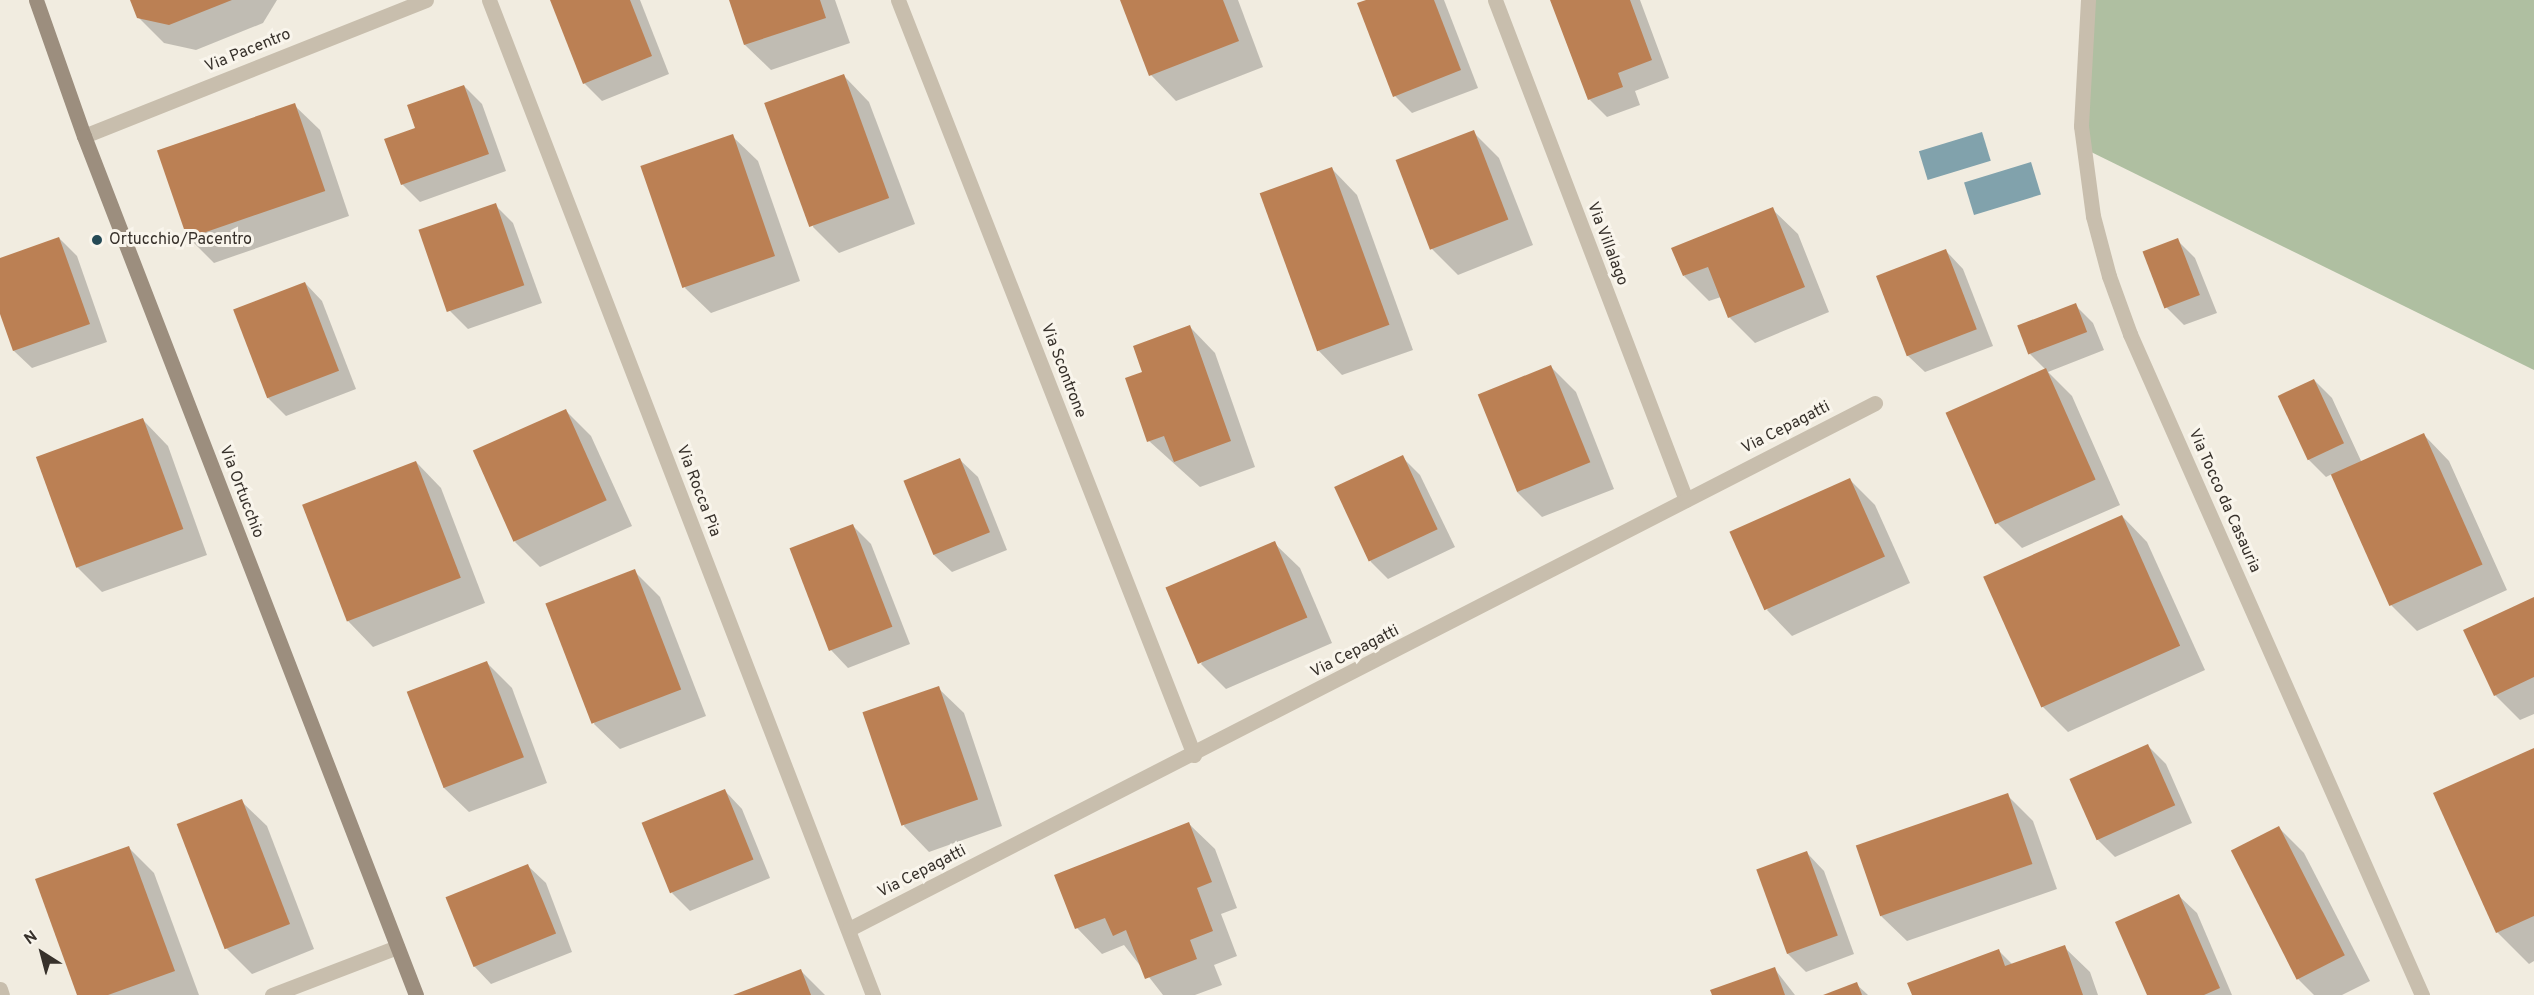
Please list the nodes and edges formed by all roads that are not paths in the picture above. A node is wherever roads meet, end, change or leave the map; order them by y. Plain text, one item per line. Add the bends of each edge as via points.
1 (36, 0) edge
2 (426, 0) edge
3 (489, 0) edge
4 (898, 0) edge
5 (1495, 0) edge
6 (2088, 0) edge
7 (84, 136) junction
8 (1875, 403) dead end
9 (1686, 500) junction
10 (1194, 755) junction
11 (849, 929) junction
12 (397, 947) junction
13 (0, 989) edge
14 (3, 995) edge
15 (272, 995) edge
16 (416, 995) edge
17 (873, 995) edge
18 (2422, 995) edge

1 - 7 street, Via Ortucchio
2 - 7 street, Via Pacentro
3 - 11 street, Via Rocca Pia
4 - 10 street, Via Scontrone
5 - 9 street, Via Villalago
6 - 18 street, Via Tocco da Casauria via 2081,126 2093,216 2109,276 2130,334
7 - 12 street, Via Ortucchio
8 - 9 street, Via Cepagatti
9 - 10 street, Via Cepagatti
10 - 11 street, Via Cepagatti
11 - 17 street, Via Rocca Pia
12 - 15 street
12 - 16 street, Via Ortucchio
13 - 14 street

